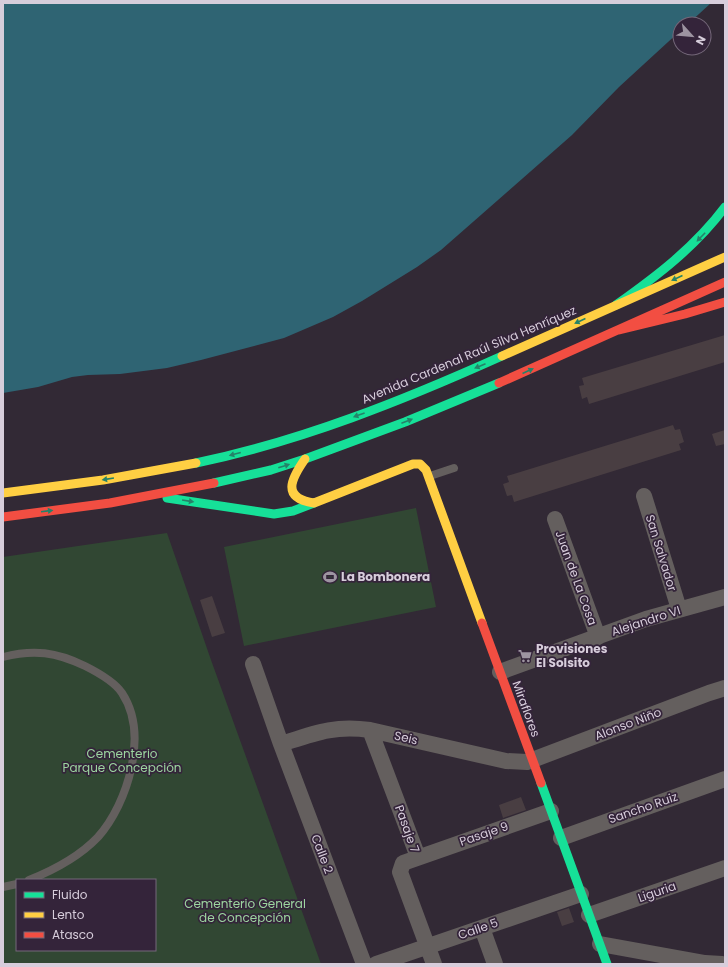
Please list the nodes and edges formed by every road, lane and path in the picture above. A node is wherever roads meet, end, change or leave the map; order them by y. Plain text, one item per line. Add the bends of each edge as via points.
1 (725, 207) edge
2 (725, 257) edge
3 (725, 282) edge
4 (725, 302) edge
5 (616, 305) junction
6 (619, 330) junction
7 (305, 459) junction
8 (454, 468) dead end
9 (429, 476) junction
10 (3, 494) edge
11 (150, 495) junction
12 (644, 496) dead end
13 (314, 503) junction
14 (3, 517) edge
15 (555, 519) dead end
16 (725, 598) edge
17 (679, 609) junction
18 (598, 637) junction
19 (3, 657) edge
20 (253, 664) dead end
21 (500, 672) junction
22 (725, 688) edge
23 (370, 730) junction
24 (281, 744) junction
25 (532, 760) junction
26 (725, 779) edge
27 (551, 811) junction
28 (561, 838) junction
29 (418, 857) junction
30 (725, 868) edge
31 (31, 879) edge
32 (16, 884) edge
33 (3, 887) edge
34 (581, 894) junction
35 (589, 915) junction
36 (482, 928) junction
37 (600, 944) junction
38 (427, 946) junction
39 (364, 964) edge
40 (376, 964) edge
41 (434, 964) edge
42 (495, 964) edge
43 (607, 964) edge
44 (723, 964) edge

1 -> 5 main road via 688,250
2 -> 5 main road, Avenida Cardenal Raúl Silva Henríquez
3 - 6 main road
4 - 6 main road
5 -> 10 main road, Avenida Cardenal Raúl Silva Henríquez via 428,388 342,421 268,445 150,472
7 -> 6 main road via 456,401
11 -> 7 main road via 271,470
7 - 13 main road via 295,476 292,492 299,499
8 - 9 lane
9 - 13 main road, Miraflores via 424,466 413,464
9 - 21 main road, Miraflores
11 -> 13 main road via 274,514 293,511
14 -> 11 main road
12 - 17 street, San Salvador
15 - 18 street, Juan de La Cosa
16 - 17 street, Alejandro VI
17 - 18 street, Alejandro VI
18 - 21 street, Alejandro VI
19 - 31 lane via 31,652 49,653 84,666 104,677 121,692 130,708 134,728 132,766 110,821 97,838 76,855
20 - 24 street, Calle 2
21 - 25 main road, Miraflores
22 - 25 street, Alonso Niño
23 - 24 street, Seis via 333,729
23 - 25 street, Seis via 506,761
23 - 29 street, Pasaje 7
24 - 39 street, Calle 2
25 - 27 main road, Miraflores
26 - 28 street, Sancho Ruiz
27 - 28 main road, Miraflores
27 - 29 street, Pasaje 9
28 - 34 main road, Miraflores
29 - 38 street, Pasaje 7 via 403,863 400,872
30 - 35 street, Liguria
32 - 33 lane
34 - 35 main road, Miraflores
34 - 36 street, Calle 5
35 - 37 main road, Miraflores
36 - 38 street, Calle 5
36 - 42 street
37 - 43 main road, Miraflores
37 - 44 street via 704,963
38 - 40 street, Calle 5
38 - 41 street, Pasaje 7

